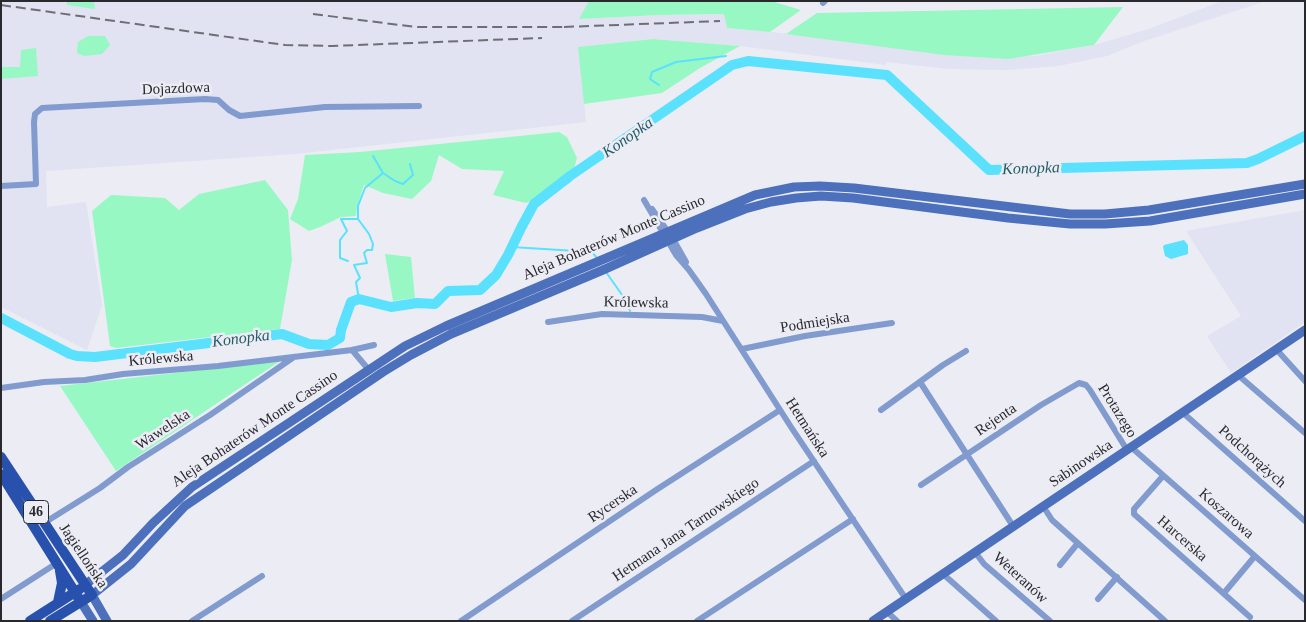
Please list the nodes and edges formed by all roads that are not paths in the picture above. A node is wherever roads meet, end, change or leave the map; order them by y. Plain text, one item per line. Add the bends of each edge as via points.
1 (419, 106) dead end
2 (1305, 184) edge
3 (1, 186) edge
4 (1305, 194) edge
5 (668, 236) junction
6 (723, 321) junction
7 (548, 322) dead end
8 (892, 323) dead end
9 (1305, 330) edge
10 (374, 345) dead end
11 (742, 348) junction
12 (1276, 349) junction
13 (352, 350) junction
14 (966, 351) dead end
15 (295, 356) junction
16 (369, 370) junction
17 (1238, 374) junction
18 (1305, 381) edge
19 (920, 382) junction
20 (1086, 385) joint
21 (1, 388) edge
22 (780, 410) junction
23 (881, 410) dead end
24 (1182, 412) junction
25 (1305, 433) edge
26 (1129, 448) junction
27 (966, 454) junction
28 (1, 457) edge
29 (814, 461) junction
30 (1, 474) edge
31 (1163, 476) junction
32 (921, 485) dead end
33 (1043, 506) junction
34 (853, 519) junction
35 (1305, 521) edge
36 (44, 523) junction
37 (1013, 526) junction
38 (1078, 543) junction
39 (975, 552) junction
40 (1255, 556) junction
41 (57, 563) junction
42 (1060, 565) dead end
43 (72, 566) junction
44 (98, 574) junction
45 (943, 574) junction
46 (262, 576) dead end
47 (1117, 577) junction
48 (106, 585) junction
49 (85, 586) junction
50 (75, 592) junction
51 (1224, 593) junction
52 (92, 595) junction
53 (1, 599) edge
54 (906, 599) junction
55 (1098, 599) dead end
56 (1305, 600) edge
57 (58, 602) junction
58 (81, 602) junction
59 (101, 610) junction
60 (886, 611) junction
61 (1250, 616) dead end
62 (30, 621) edge
63 (50, 621) edge
64 (93, 621) edge
65 (107, 621) edge
66 (192, 621) edge
67 (461, 621) edge
68 (572, 621) edge
69 (697, 621) edge
70 (873, 621) edge
71 (897, 621) edge
72 (996, 621) edge
73 (1050, 621) edge
74 (1165, 621) edge

1 - 3 street, Dojazdowa via 325,107 240,116 218,100 205,98 42,108 35,114 34,122 36,184
2 - 5 main road, Aleja Bohaterów Monte Cassino via 1149,210 1105,214 1070,214 854,188 794,188 755,195
4 - 5 main road, Aleja Bohaterów Monte Cassino via 1150,221 1105,224 1008,218 821,196 770,202
5 - 6 street, Hetmańska via 676,255
5 - 16 main road, Aleja Bohaterów Monte Cassino via 598,261 446,326
5 - 48 main road, Aleja Bohaterów Monte Cassino via 605,269 451,334 390,368 185,506 132,564
6 - 7 street, Królewska via 702,317 602,314
6 - 11 street, Hetmańska
8 - 11 street, Podmiejska
9 - 12 main road, Sabinowska
10 - 13 street, Królewska
11 - 22 street, Hetmańska
12 - 17 main road, Sabinowska
12 - 18 street
13 - 15 street, Królewska
13 - 16 street
14 - 19 street
15 - 21 street, Królewska
15 - 36 street, Wawelska
16 - 44 main road, Aleja Bohaterów Monte Cassino via 192,487
17 - 24 main road, Sabinowska
17 - 25 street
19 - 23 street
19 - 27 street
20 - 26 street, Protazego
20 - 27 street, Rejenta via 1074,384
22 - 29 street, Hetmańska
22 - 67 street, Rycerska
24 - 26 main road, Sabinowska
24 - 35 street, Podchorążych
26 - 31 street, Koszarowa
26 - 33 main road, Sabinowska
27 - 32 street, Rejenta
27 - 37 street
28 - 36 main road, Jagiellońska / 46
29 - 34 street, Hetmańska
29 - 68 street, Hetmana Jana Tarnowskiego
30 - 41 main road, Jagiellońska / 46
31 - 40 street, Koszarowa
31 - 51 street, Harcerska via 1134,509 1134,514
33 - 37 main road, Sabinowska
33 - 38 street via 1052,520
34 - 54 street, Hetmańska
34 - 69 street
36 - 43 main road, Jagiellońska / 46
37 - 39 main road, Sabinowska
38 - 42 street
38 - 47 street
39 - 45 main road, Sabinowska
39 - 73 street, Weteranów via 984,564
40 - 51 street
40 - 56 street, Koszarowa
41 - 50 main road, Jagiellońska / 46
41 - 53 street
41 - 57 main road via 62,583
43 - 44 main road via 86,575
43 - 49 main road, Jagiellońska / 46
44 - 49 main road, Aleja Bohaterów Monte Cassino
45 - 54 main road, Sabinowska
45 - 72 street
46 - 66 street
47 - 55 street
47 - 74 street
48 - 52 main road, Aleja Bohaterów Monte Cassino
48 - 59 main road via 100,597
49 - 50 main road, Aleja Bohaterów Monte Cassino
49 - 52 main road, Jagiellońska / 46
50 - 57 main road, Aleja Bohaterów Monte Cassino
50 - 58 main road, Jagiellońska
51 - 61 street, Harcerska
52 - 58 main road, Aleja Bohaterów Monte Cassino
52 - 59 main road, Jagiellońska
54 - 60 main road, Sabinowska
57 - 62 main road, Aleja Bohaterów Monte Cassino
58 - 63 main road, Aleja Bohaterów Monte Cassino
58 - 64 main road, Jagiellońska
59 - 65 main road, Jagiellońska
60 - 70 main road, Sabinowska
60 - 71 street

